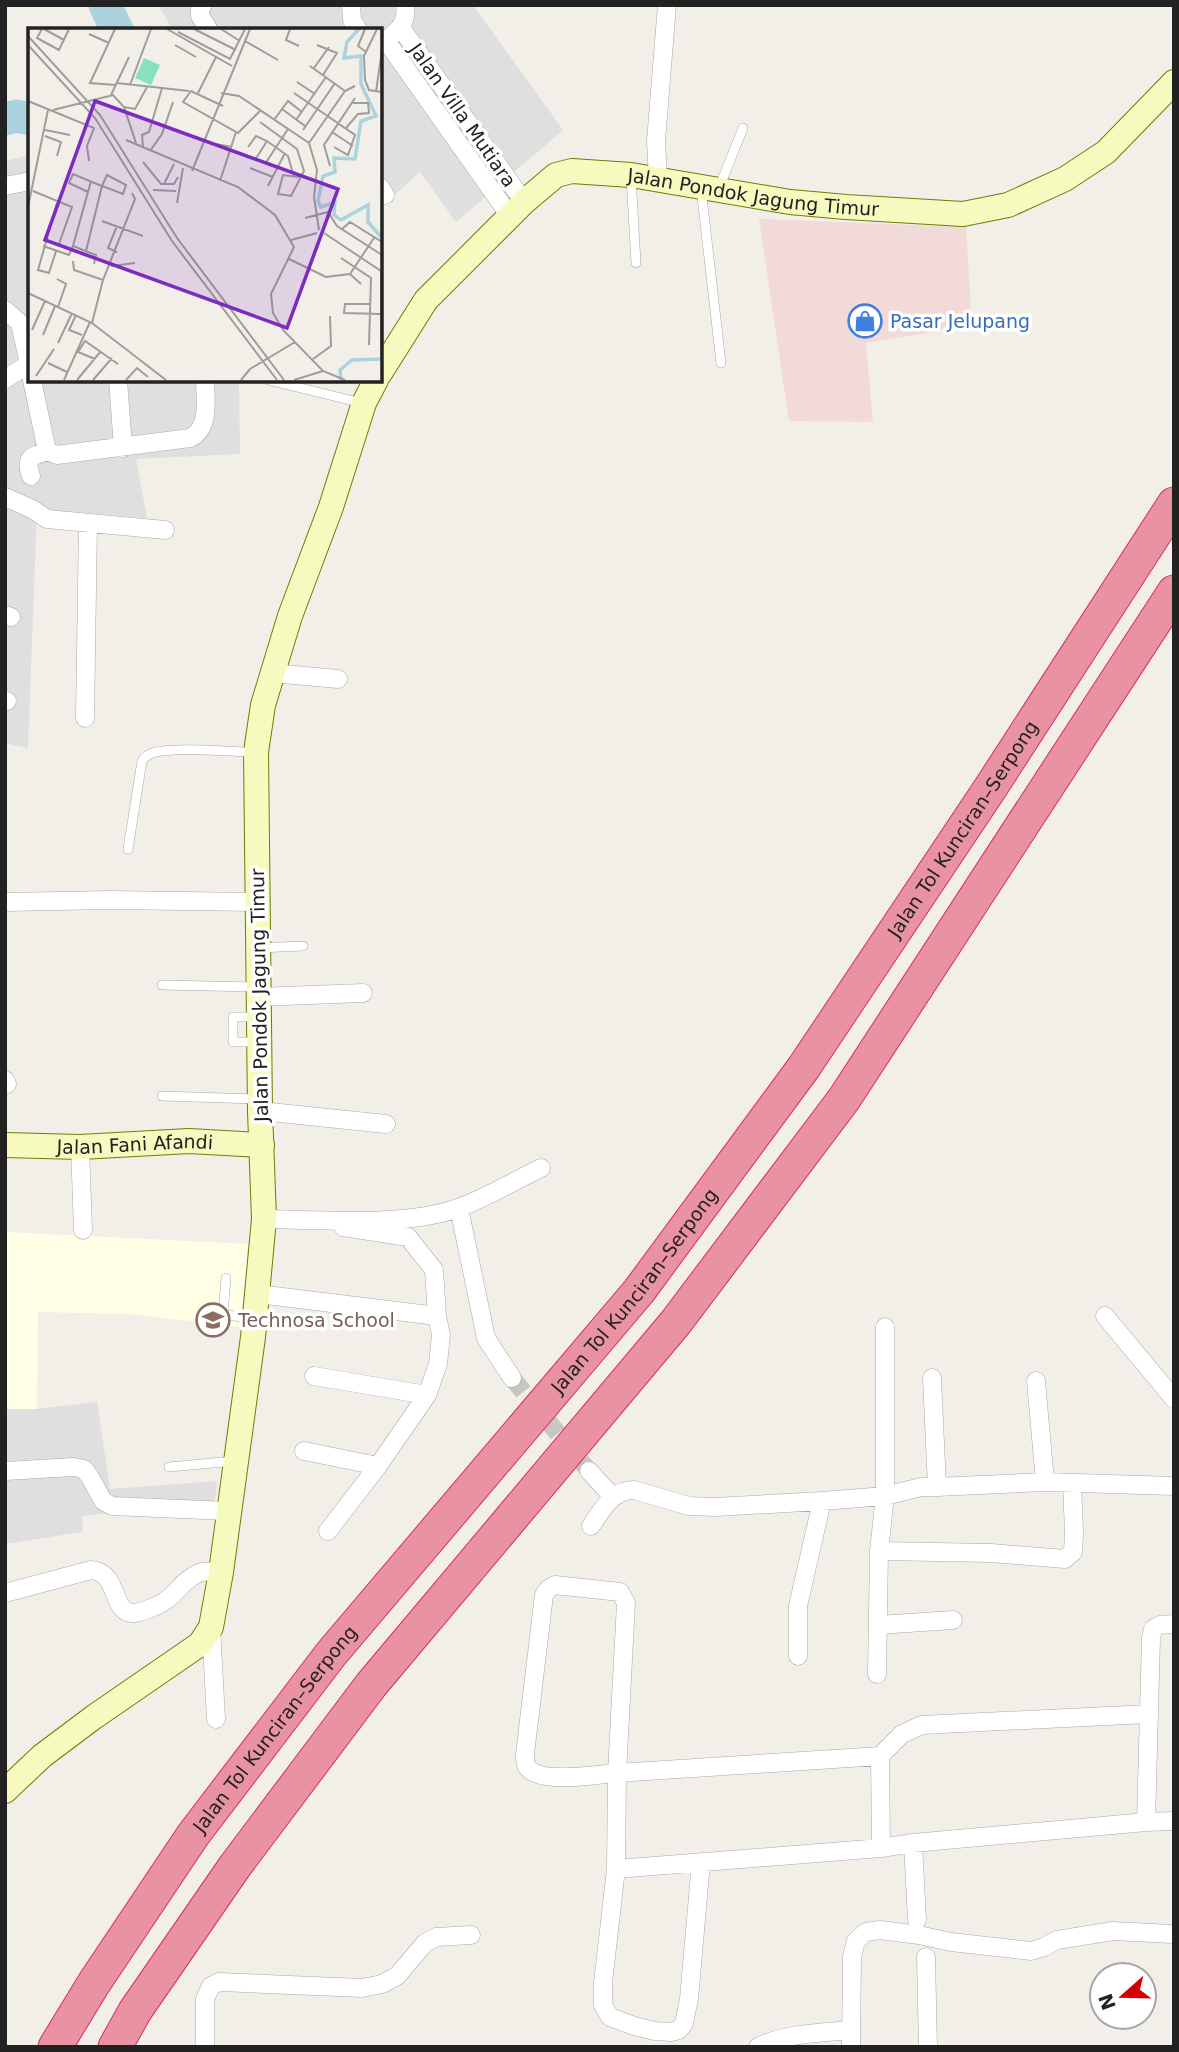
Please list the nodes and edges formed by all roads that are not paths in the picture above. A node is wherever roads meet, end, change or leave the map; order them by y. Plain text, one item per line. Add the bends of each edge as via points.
1 (203, 5) edge
2 (405, 5) edge
3 (667, 5) edge
4 (208, 28) edge
5 (401, 28) junction
6 (382, 39) edge
7 (1174, 82) edge
8 (743, 128) dead end
9 (631, 176) junction
10 (657, 179) junction
11 (28, 181) edge
12 (5, 187) edge
13 (710, 188) junction
14 (517, 209) junction
15 (636, 263) dead end
16 (5, 310) edge
17 (25, 323) edge
18 (28, 352) edge
19 (721, 363) dead end
20 (382, 368) edge
21 (28, 372) edge
22 (5, 379) edge
23 (32, 382) edge
24 (118, 382) edge
25 (205, 382) edge
26 (276, 382) edge
27 (375, 382) edge
28 (364, 403) junction
29 (123, 448) junction
30 (47, 450) junction
31 (31, 476) dead end
32 (5, 497) edge
33 (1174, 504) edge
34 (88, 523) junction
35 (165, 530) dead end
36 (1174, 592) edge
37 (272, 673) junction
38 (338, 679) dead end
39 (85, 718) dead end
40 (256, 752) junction
41 (128, 849) dead end
42 (5, 902) edge
43 (258, 902) junction
44 (303, 946) dead end
45 (258, 948) junction
46 (162, 985) dead end
47 (363, 993) dead end
48 (259, 1000) junction
49 (162, 1096) dead end
50 (260, 1105) junction
51 (386, 1124) dead end
52 (5, 1145) edge
53 (262, 1145) junction
54 (80, 1147) junction
55 (541, 1168) dead end
56 (458, 1208) junction
57 (264, 1219) junction
58 (343, 1227) dead end
59 (83, 1230) dead end
60 (226, 1278) dead end
61 (258, 1294) junction
62 (437, 1316) junction
63 (1105, 1317) dead end
64 (255, 1320) junction
65 (884, 1327) dead end
66 (314, 1376) dead end
67 (512, 1378) tunnel mouth
68 (932, 1378) dead end
69 (1036, 1381) dead end
70 (428, 1395) junction
71 (1174, 1399) edge
72 (304, 1451) dead end
73 (236, 1461) junction
74 (378, 1466) junction
75 (169, 1467) dead end
76 (5, 1471) edge
77 (589, 1471) tunnel mouth
78 (1045, 1482) junction
79 (1072, 1483) junction
80 (937, 1486) junction
81 (1174, 1486) edge
82 (885, 1496) junction
83 (613, 1497) junction
84 (822, 1502) junction
85 (228, 1511) junction
86 (591, 1526) dead end
87 (328, 1531) dead end
88 (879, 1552) junction
89 (221, 1572) junction
90 (5, 1593) edge
91 (953, 1620) dead end
92 (1174, 1624) edge
93 (878, 1625) junction
94 (211, 1627) junction
95 (798, 1656) dead end
96 (877, 1674) dead end
97 (1148, 1714) junction
98 (216, 1719) dead end
99 (880, 1756) junction
100 (617, 1773) junction
101 (5, 1791) edge
102 (1174, 1821) edge
103 (1146, 1822) junction
104 (914, 1843) junction
105 (881, 1848) junction
106 (701, 1862) junction
107 (616, 1869) junction
108 (917, 1920) dead end
109 (1172, 1934) dead end
110 (471, 1936) dead end
111 (926, 1957) dead end
112 (851, 2038) edge
113 (55, 2047) edge
114 (115, 2047) edge
115 (205, 2047) edge
116 (758, 2047) edge
117 (928, 2047) edge

1 - 4 street via 200,16
2 - 5 street
3 - 10 street
5 - 6 street
5 - 14 street, Jalan Villa Mutiara
6 - 14 street, Jalan Villa Mutiara
7 - 13 street, Jalan Pondok Jagung Timur via 1106,152 1065,179 1008,205 963,214 790,202
8 - 13 lane
9 - 10 street, Jalan Pondok Jagung Timur
9 - 14 street, Jalan Pondok Jagung Timur via 572,171 556,175
9 - 15 lane
10 - 13 street, Jalan Pondok Jagung Timur
11 - 12 street
13 - 19 lane
14 - 20 street, Jalan Pondok Jagung Timur via 426,300
16 - 17 street
17 - 18 street
21 - 22 street
23 - 30 street
24 - 29 street
25 - 29 street via 205,420 197,434
26 - 28 lane
27 - 28 street, Jalan Pondok Jagung Timur
28 - 37 street, Jalan Pondok Jagung Timur
29 - 30 street via 57,455
30 - 31 street via 28,462
32 - 34 street via 47,519
33 - 113 highway, Jalan Tol Kunciran–Serpong via 804,1067 639,1291 331,1654 193,1835
34 - 35 street
34 - 39 street
36 - 114 highway via 844,1099 676,1322 371,1685 235,1866
37 - 38 street
37 - 40 street, Jalan Pondok Jagung Timur
40 - 41 lane via 167,751 145,757
40 - 43 street, Jalan Pondok Jagung Timur
42 - 43 street
43 - 45 street, Jalan Pondok Jagung Timur
44 - 45 lane
45 - 48 street, Jalan Pondok Jagung Timur
46 - 48 lane
47 - 48 street
48 - 50 street, Jalan Pondok Jagung Timur
49 - 50 lane
50 - 51 street
50 - 53 street, Jalan Pondok Jagung Timur
52 - 54 street, Jalan Fani Afandi
53 - 54 street, Jalan Fani Afandi via 189,1141
53 - 57 street, Jalan Pondok Jagung Timur
54 - 59 street
55 - 56 street
56 - 57 street via 396,1219
56 - 67 street via 486,1338
57 - 61 street, Jalan Pondok Jagung Timur
58 - 62 street via 408,1237 434,1270
60 - 64 lane via 223,1314
61 - 62 street
61 - 64 street, Jalan Pondok Jagung Timur
62 - 70 street via 441,1335 438,1364
63 - 71 street
64 - 73 street, Jalan Pondok Jagung Timur
65 - 82 street
66 - 70 street
68 - 80 street
69 - 78 street
70 - 74 street
72 - 74 street
73 - 75 lane
73 - 85 street, Jalan Pondok Jagung Timur
74 - 87 street
76 - 85 street via 73,1467 84,1469 103,1501 112,1506
77 - 83 street
78 - 79 street
78 - 80 street
79 - 81 street
79 - 88 street via 1073,1552 1065,1559
80 - 82 street
82 - 84 street
82 - 88 street
83 - 84 street via 634,1490 698,1507
83 - 86 street
84 - 95 street via 798,1606
85 - 89 street, Jalan Pondok Jagung Timur
88 - 93 street
89 - 90 street via 198,1574 165,1601 134,1613 121,1607 106,1574 100,1571
89 - 94 street, Jalan Pondok Jagung Timur
91 - 93 street
92 - 97 street via 1153,1629 1150,1638
93 - 96 street
94 - 98 street, Jalan Pondok Jagung Timur
94 - 101 street via 200,1644 42,1756
97 - 99 street via 922,1726 902,1734
97 - 103 street
99 - 100 street
99 - 105 street
100 - 100 street via 542,1777 526,1765 544,1595 555,1586 620,1592 626,1603
100 - 107 street
102 - 103 street
103 - 104 street
104 - 105 street
104 - 108 street
105 - 106 street
106 - 107 street
106 - 107 street via 689,1998 684,2023 671,2032 610,2017 603,2005
109 - 112 street via 1113,1930 1057,1940 1031,1951 880,1930 866,1933 856,1941 852,1957
110 - 115 street via 436,1937 425,1943 397,1976 362,1988 219,1982 211,1986 205,1999
111 - 117 street
112 - 116 street via 793,2037

